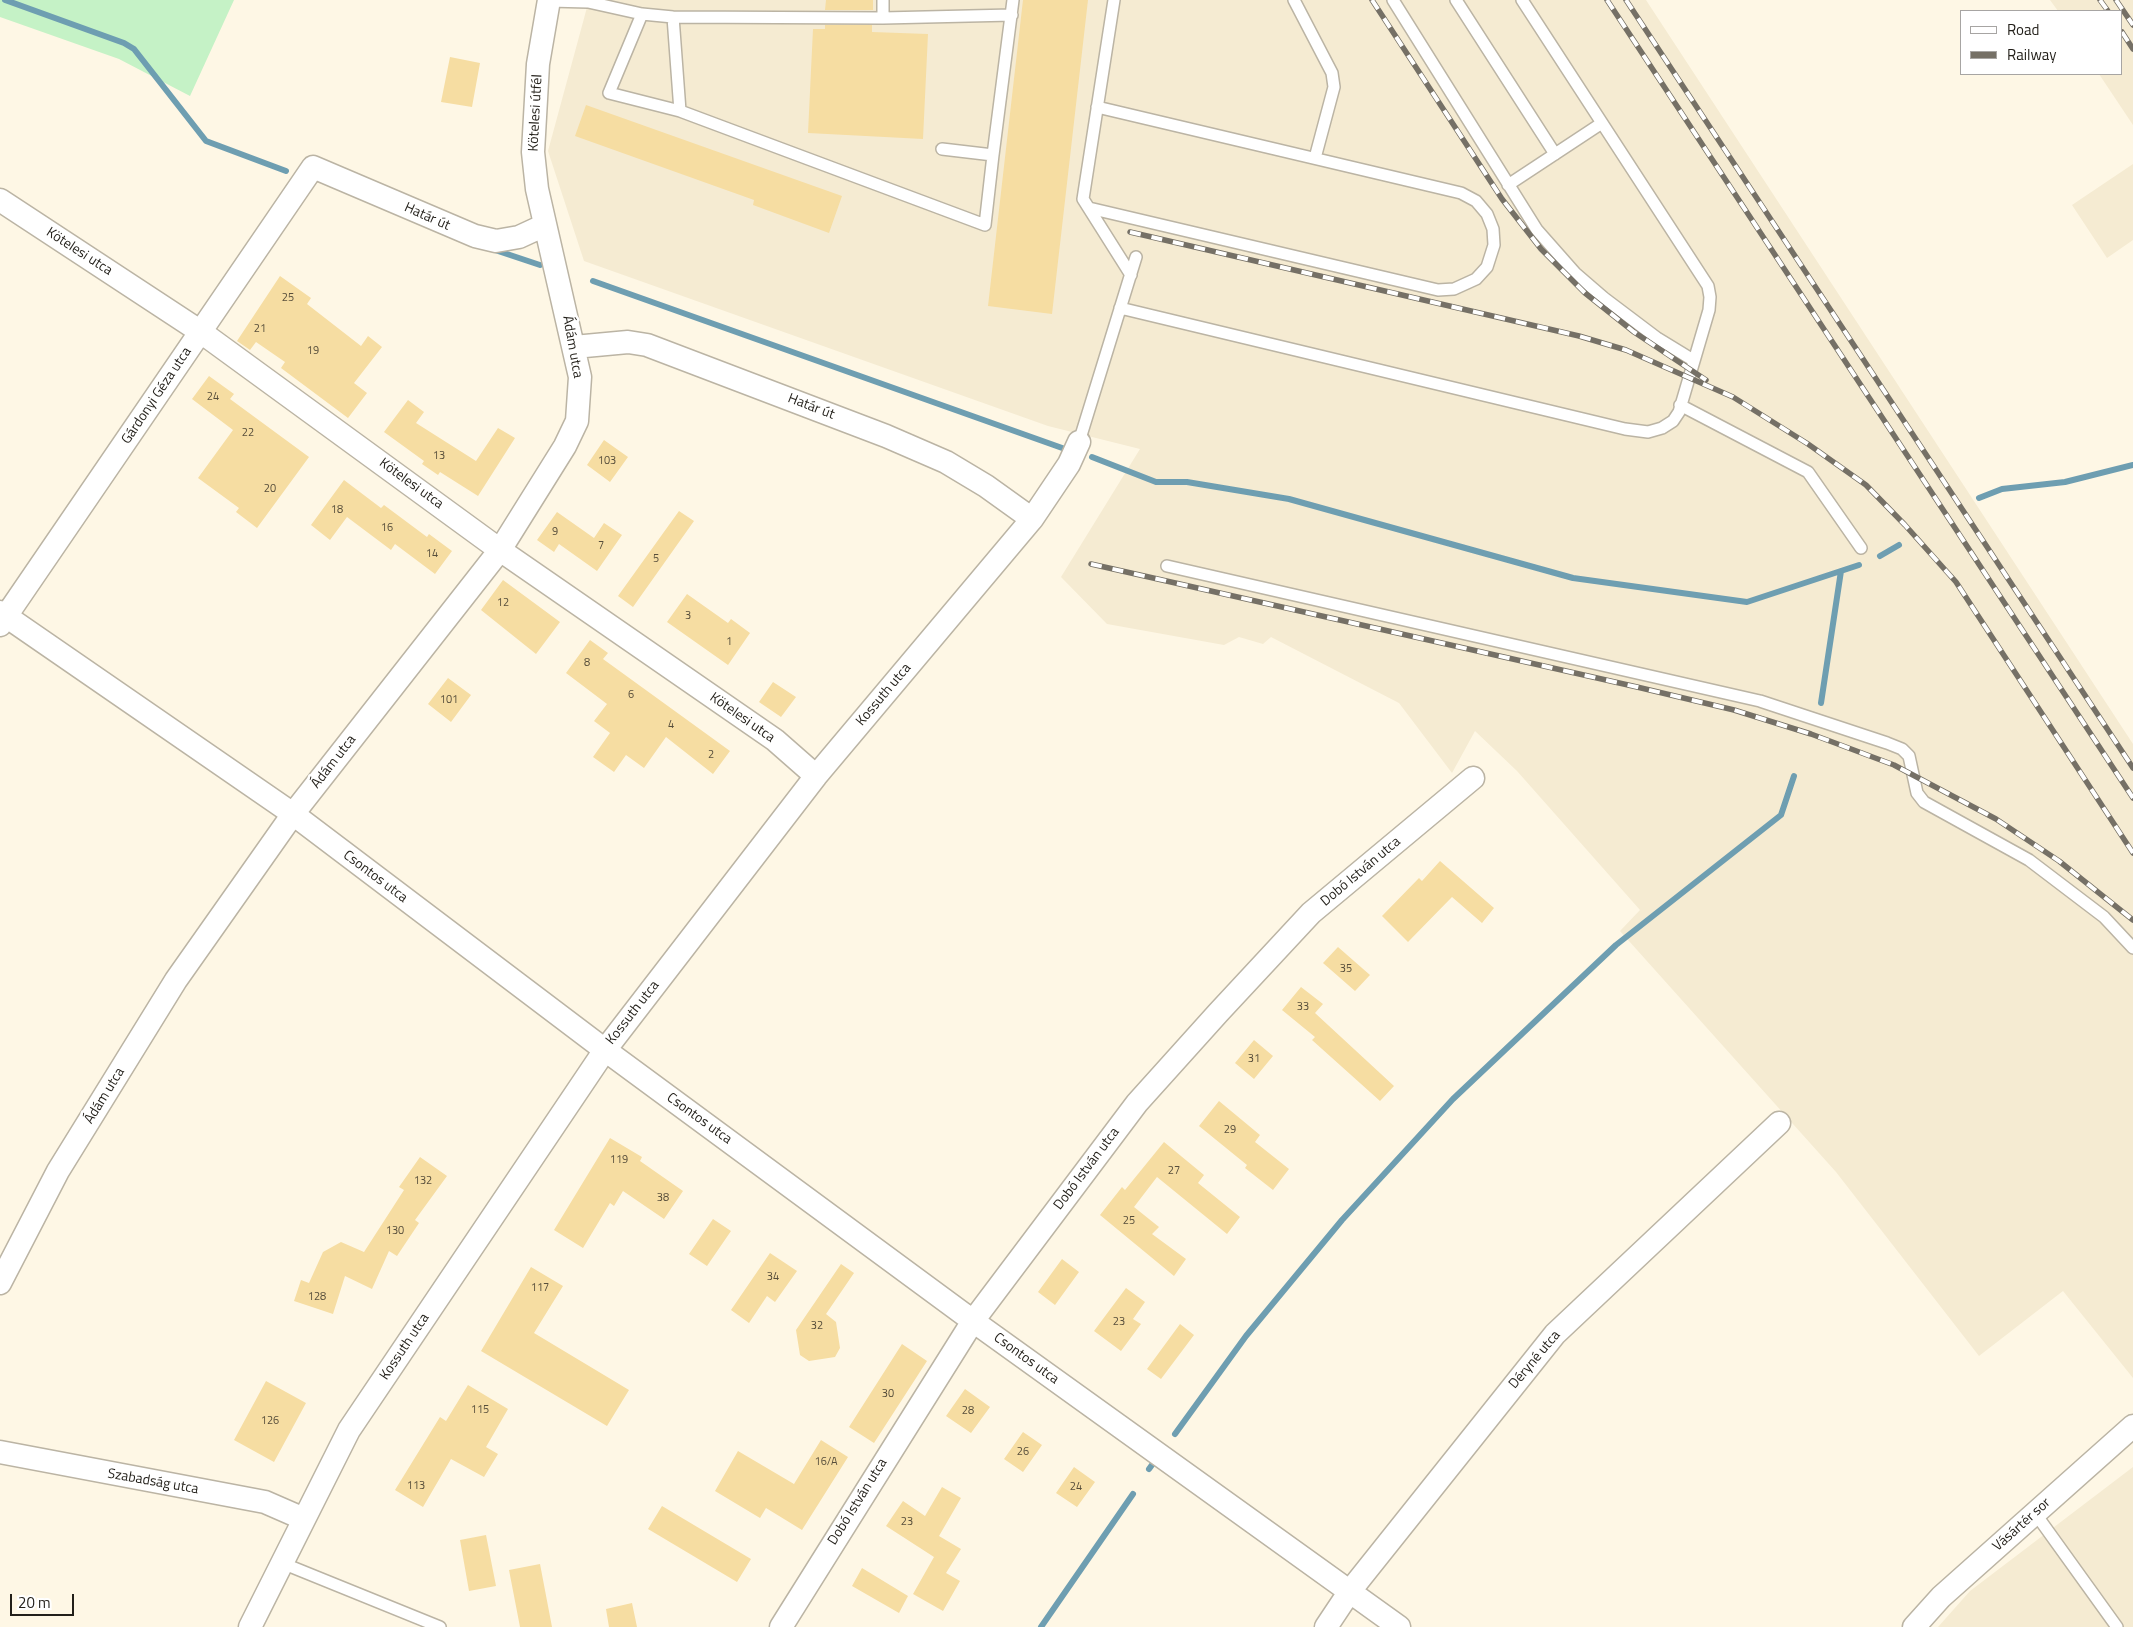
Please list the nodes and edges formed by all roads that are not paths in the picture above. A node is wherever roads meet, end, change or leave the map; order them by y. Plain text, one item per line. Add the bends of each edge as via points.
1 (883, 0) edge
2 (1013, 0) edge
3 (1114, 0) edge
4 (1294, 0) edge
5 (1392, 0) edge
6 (1456, 0) edge
7 (1522, 0) edge
8 (549, 1) edge
9 (642, 14) junction
10 (1012, 15) junction
11 (673, 17) junction
12 (883, 18) junction
13 (1097, 107) junction
14 (680, 111) junction
15 (1602, 123) junction
16 (942, 149) dead end
17 (1555, 154) junction
18 (993, 155) junction
19 (1315, 158) junction
20 (312, 167) joint
21 (1508, 185) junction
22 (0, 200) edge
23 (1089, 208) junction
24 (545, 225) junction
25 (1136, 257) dead end
26 (1131, 275) junction
27 (1120, 308) junction
28 (201, 332) junction
29 (574, 347) junction
30 (1693, 360) junction
31 (1680, 405) junction
32 (1079, 442) joint
33 (1032, 519) junction
34 (1860, 548) dead end
35 (500, 550) junction
36 (1168, 566) dead end
37 (2, 618) edge
38 (816, 776) junction
39 (1473, 778) dead end
40 (293, 814) junction
41 (2133, 948) edge
42 (605, 1050) junction
43 (1779, 1123) dead end
44 (0, 1283) edge
45 (973, 1320) junction
46 (2133, 1426) edge
47 (0, 1452) edge
48 (2035, 1513) junction
49 (304, 1519) junction
50 (282, 1563) junction
51 (1350, 1591) junction
52 (250, 1627) edge
53 (440, 1627) edge
54 (781, 1627) edge
55 (1326, 1627) edge
56 (1399, 1627) edge
57 (1914, 1627) edge
58 (2117, 1627) edge

1 - 12 lane
2 - 10 lane
3 - 13 lane
4 - 19 lane via 1332,73 1334,87
5 - 21 lane
6 - 17 lane
7 - 15 lane
8 - 9 lane via 588,2
8 - 24 street, Kötelesi útfél via 538,64 533,129 537,189
9 - 11 lane
9 - 14 lane via 609,93
10 - 12 lane
10 - 18 lane
11 - 12 lane
11 - 14 lane
13 - 19 lane
13 - 23 lane via 1083,199
14 - 18 lane via 985,225
15 - 17 lane
15 - 30 lane via 1708,286 1710,310
16 - 18 lane
17 - 21 lane
19 - 23 lane via 1469,196 1482,207 1493,229 1494,245 1486,268 1462,287 1438,290
20 - 24 street, Határ út via 474,236 496,240 518,237
20 - 28 street, Gárdonyi Géza utca
21 - 30 lane via 1537,230 1575,273 1628,318
22 - 28 street, Kötelesi utca
23 - 26 lane
24 - 29 street, Ádám utca
25 - 26 lane
26 - 27 lane
27 - 31 lane via 1637,432 1662,428 1673,421
27 - 32 lane
28 - 35 street, Kötelesi utca
28 - 37 street, Gárdonyi Géza utca
29 - 33 street, Határ út via 628,342 667,353 946,462
29 - 35 street, Ádám utca via 580,377 577,421
30 - 31 lane
31 - 34 lane via 1808,472
32 - 33 street, Kossuth utca via 1069,464
33 - 38 street, Kossuth utca
35 - 38 street, Kötelesi utca via 775,740
35 - 40 street, Ádám utca
36 - 41 lane via 1760,701 1887,743 1909,756 1917,793 1924,802 2029,860 2104,918
37 - 40 street, Csontos utca
38 - 42 street, Kossuth utca
39 - 45 street, Dobó István utca via 1311,913 1218,1013 1137,1103
40 - 42 street, Csontos utca
40 - 44 street, Ádám utca via 176,980 58,1171
42 - 45 street, Csontos utca
42 - 49 street, Kossuth utca via 349,1430
43 - 51 street, Déryné utca via 1555,1334
45 - 51 street, Csontos utca
45 - 54 street, Dobó István utca
46 - 48 street, Vásártér sor
47 - 49 street, Szabadság utca via 265,1502
48 - 57 street, Vásártér sor via 1941,1597
48 - 58 lane
49 - 50 street, Kossuth utca
50 - 52 street, Kossuth utca
50 - 53 lane
51 - 55 street, Déryné utca
51 - 56 street, Csontos utca

